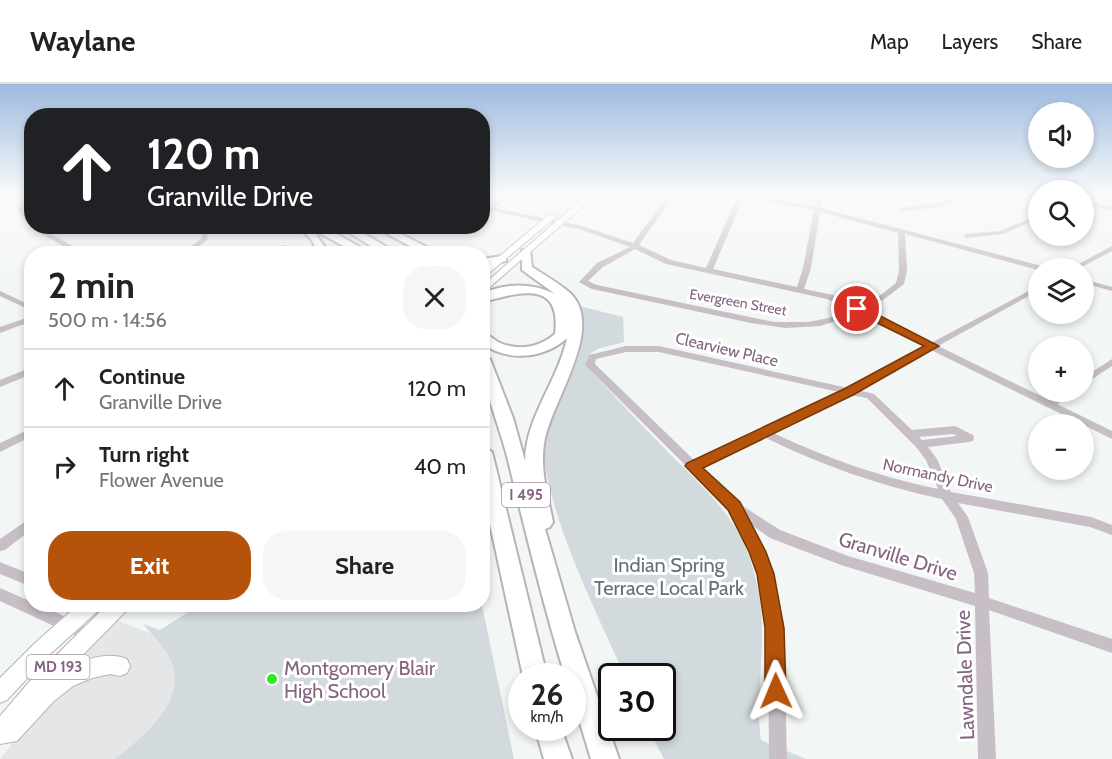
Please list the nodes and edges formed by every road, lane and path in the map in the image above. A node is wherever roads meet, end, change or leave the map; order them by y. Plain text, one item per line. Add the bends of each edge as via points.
1 (542, 226) edge
2 (556, 226) edge
3 (574, 226) edge
4 (649, 226) edge
5 (728, 226) edge
6 (814, 226) edge
7 (885, 226) edge
8 (1018, 226) edge
9 (901, 230) junction
10 (47, 234) edge
11 (206, 234) edge
12 (311, 234) edge
13 (329, 234) edge
14 (357, 234) edge
15 (394, 234) edge
16 (966, 236) dead end
17 (68, 246) edge
18 (195, 246) edge
19 (321, 246) edge
20 (352, 246) edge
21 (379, 246) edge
22 (418, 246) edge
23 (634, 247) junction
24 (1112, 248) edge
25 (526, 252) junction
26 (1094, 258) edge
27 (502, 259) junction
28 (490, 261) edge
29 (1028, 265) edge
30 (490, 269) edge
31 (708, 271) junction
32 (490, 284) edge
33 (1094, 284) edge
34 (800, 289) junction
35 (1112, 289) edge
36 (0, 293) edge
37 (1028, 294) edge
38 (490, 296) edge
39 (24, 305) edge
40 (857, 309) junction
41 (24, 321) edge
42 (0, 330) edge
43 (490, 342) edge
44 (933, 346) junction
45 (598, 355) joint
46 (1112, 362) edge
47 (24, 374) edge
48 (1094, 374) edge
49 (490, 378) edge
50 (0, 384) edge
51 (848, 392) junction
52 (1053, 402) edge
53 (1050, 404) junction
54 (764, 433) junction
55 (910, 434) junction
56 (24, 435) edge
57 (1112, 435) edge
58 (920, 444) junction
59 (0, 448) edge
60 (693, 466) junction
61 (490, 482) edge
62 (946, 495) junction
63 (734, 506) junction
64 (24, 528) edge
65 (1112, 530) edge
66 (0, 546) edge
67 (0, 568) edge
68 (24, 578) edge
69 (0, 594) edge
70 (983, 602) junction
71 (24, 605) edge
72 (39, 612) edge
73 (91, 612) edge
74 (99, 612) edge
75 (68, 625) junction
76 (563, 632) junction
77 (89, 635) junction
78 (1112, 646) edge
79 (532, 663) edge
80 (120, 666) dead end
81 (0, 693) edge
82 (0, 733) edge
83 (0, 739) edge
84 (552, 741) edge
85 (558, 759) edge
86 (605, 759) edge
87 (778, 759) edge
88 (987, 759) edge

1 - 27 main road
2 - 25 main road
3 - 23 street
4 - 23 street
5 - 31 street
6 - 34 street
7 - 9 street
8 - 16 street via 1001,233
9 - 29 street
9 - 40 street, Evergreen Street via 900,284
10 - 17 street
11 - 18 street
12 - 19 highway
13 - 20 highway
14 - 21 highway
15 - 22 highway
23 - 31 street via 669,262
23 - 40 street, Evergreen Street via 600,265 583,282 779,325 816,323
24 - 26 street
25 - 32 main road
25 - 76 highway via 526,268 566,296 576,317 574,340 539,426 534,460
27 - 28 highway
27 - 30 main road
31 - 34 street
33 - 35 street
34 - 40 street
36 - 39 street
37 - 44 street
38 - 43 highway via 510,290 538,291 559,303 564,316 562,335 536,350 505,350
40 - 44 street
41 - 42 street
44 - 51 street
44 - 53 street
45 - 51 street, Clearview Place via 626,349 659,349
45 - 60 street, Granville Drive via 592,357 590,365
46 - 48 street
47 - 50 street
49 - 76 highway, I 495 via 505,418
51 - 54 street
51 - 55 street, Lawndale Drive via 870,396
52 - 53 street
53 - 57 street
54 - 60 street
54 - 62 street, Normandy Drive via 848,471 896,486
55 - 58 street, Lawndale Drive
55 - 58 street via 955,430 969,438
56 - 59 street
58 - 62 street, Lawndale Drive
60 - 63 street, Granville Drive
61 - 79 highway, I 495
62 - 65 street, Normandy Drive via 1091,522
62 - 70 street, Lawndale Drive via 962,517 975,551
63 - 70 street, Granville Drive via 775,534 805,547
63 - 87 street via 758,552 775,628
64 - 66 street
67 - 68 street
69 - 71 street
70 - 78 street, Granville Drive
70 - 88 street, Lawndale Drive
72 - 75 street
73 - 75 main road, MD 193
74 - 77 main road, MD 193
75 - 77 street
75 - 81 main road, MD 193
76 - 86 highway, I 495
77 - 82 main road, MD 193
80 - 83 main road via 88,669 61,679 27,717
84 - 85 highway

